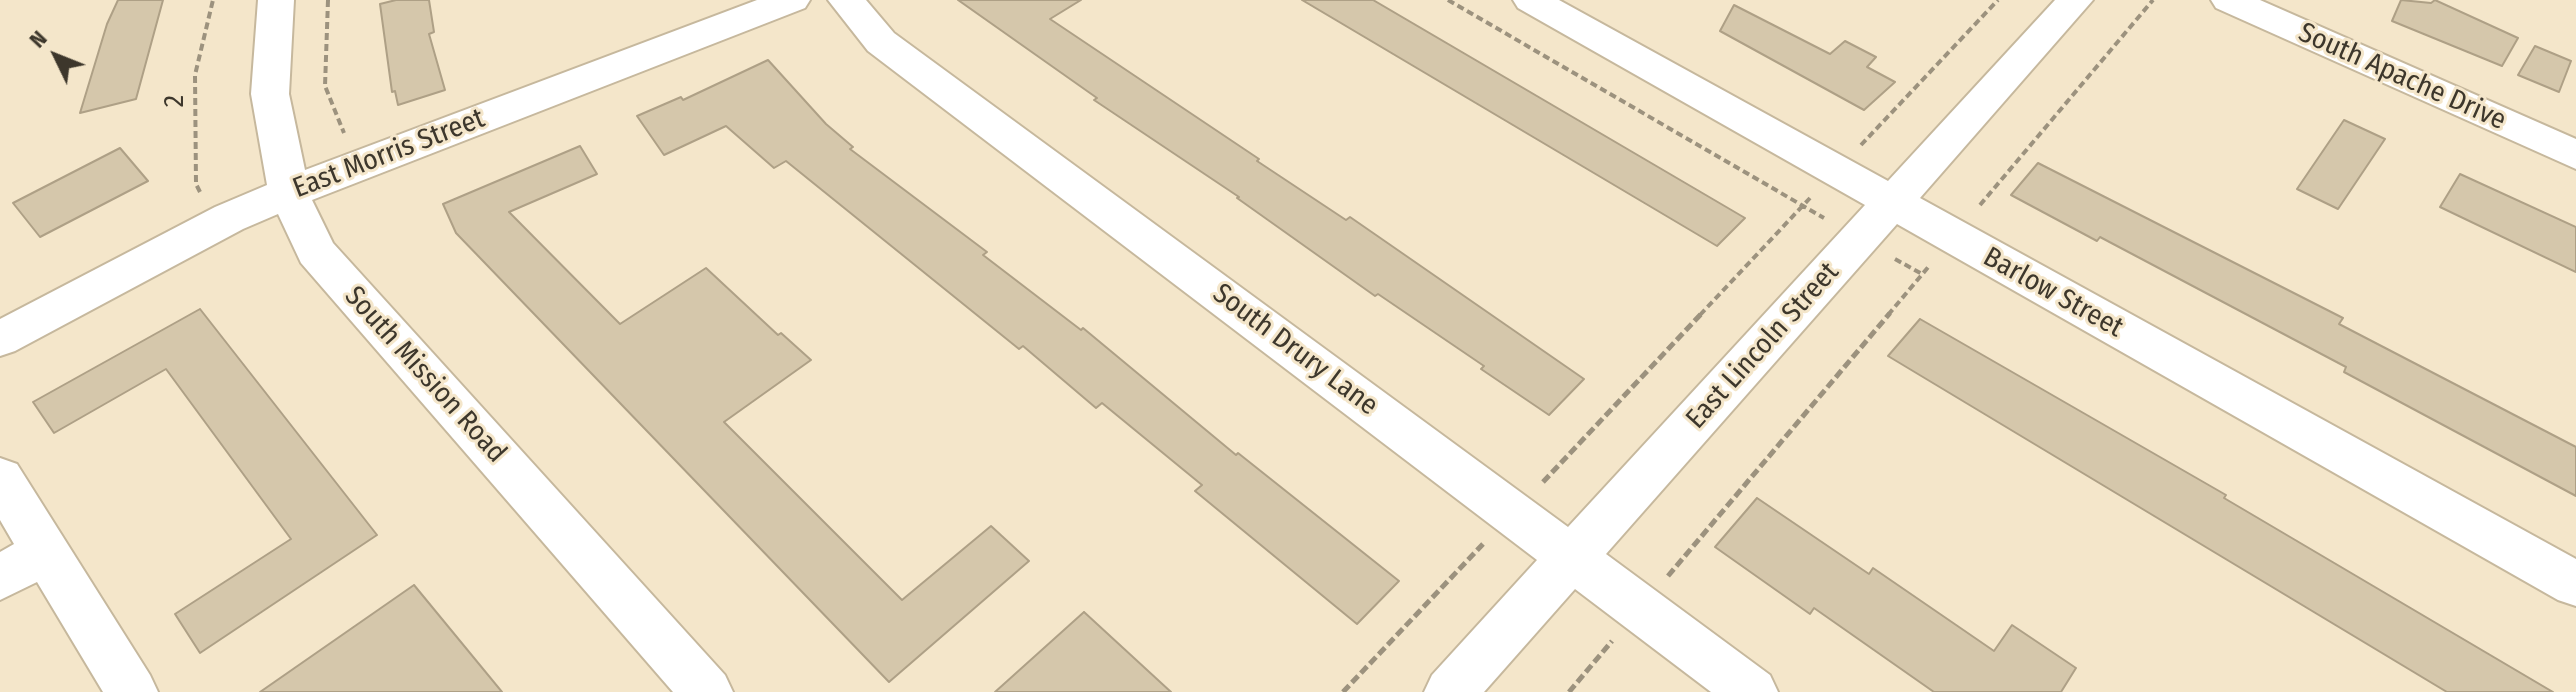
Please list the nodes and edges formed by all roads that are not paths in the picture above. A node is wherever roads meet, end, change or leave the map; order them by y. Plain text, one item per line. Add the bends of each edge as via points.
1 (276, 0) edge
2 (792, 0) edge
3 (846, 0) edge
4 (1531, 0) edge
5 (2075, 0) edge
6 (2229, 0) edge
7 (2576, 155) edge
8 (289, 193) junction
9 (1891, 203) junction
10 (0, 339) edge
11 (0, 478) edge
12 (23, 535) edge
13 (1573, 557) junction
14 (0, 578) edge
15 (2576, 584) edge
16 (132, 692) edge
17 (707, 692) edge
18 (1450, 692) edge
19 (1752, 692) edge

1 - 8 street, South Mission Road via 270,94
2 - 8 street, East Morris Street
3 - 13 street, South Drury Lane via 881,42
4 - 9 street, Barlow Street
5 - 9 street, East Lincoln Street
6 - 7 street, South Apache Drive
8 - 10 street, East Morris Street via 229,218
8 - 17 street, South Mission Road via 316,252
9 - 13 street, East Lincoln Street
9 - 15 street, Barlow Street
11 - 12 street
12 - 14 street
12 - 16 street
13 - 18 street, East Lincoln Street
13 - 19 street, South Drury Lane

